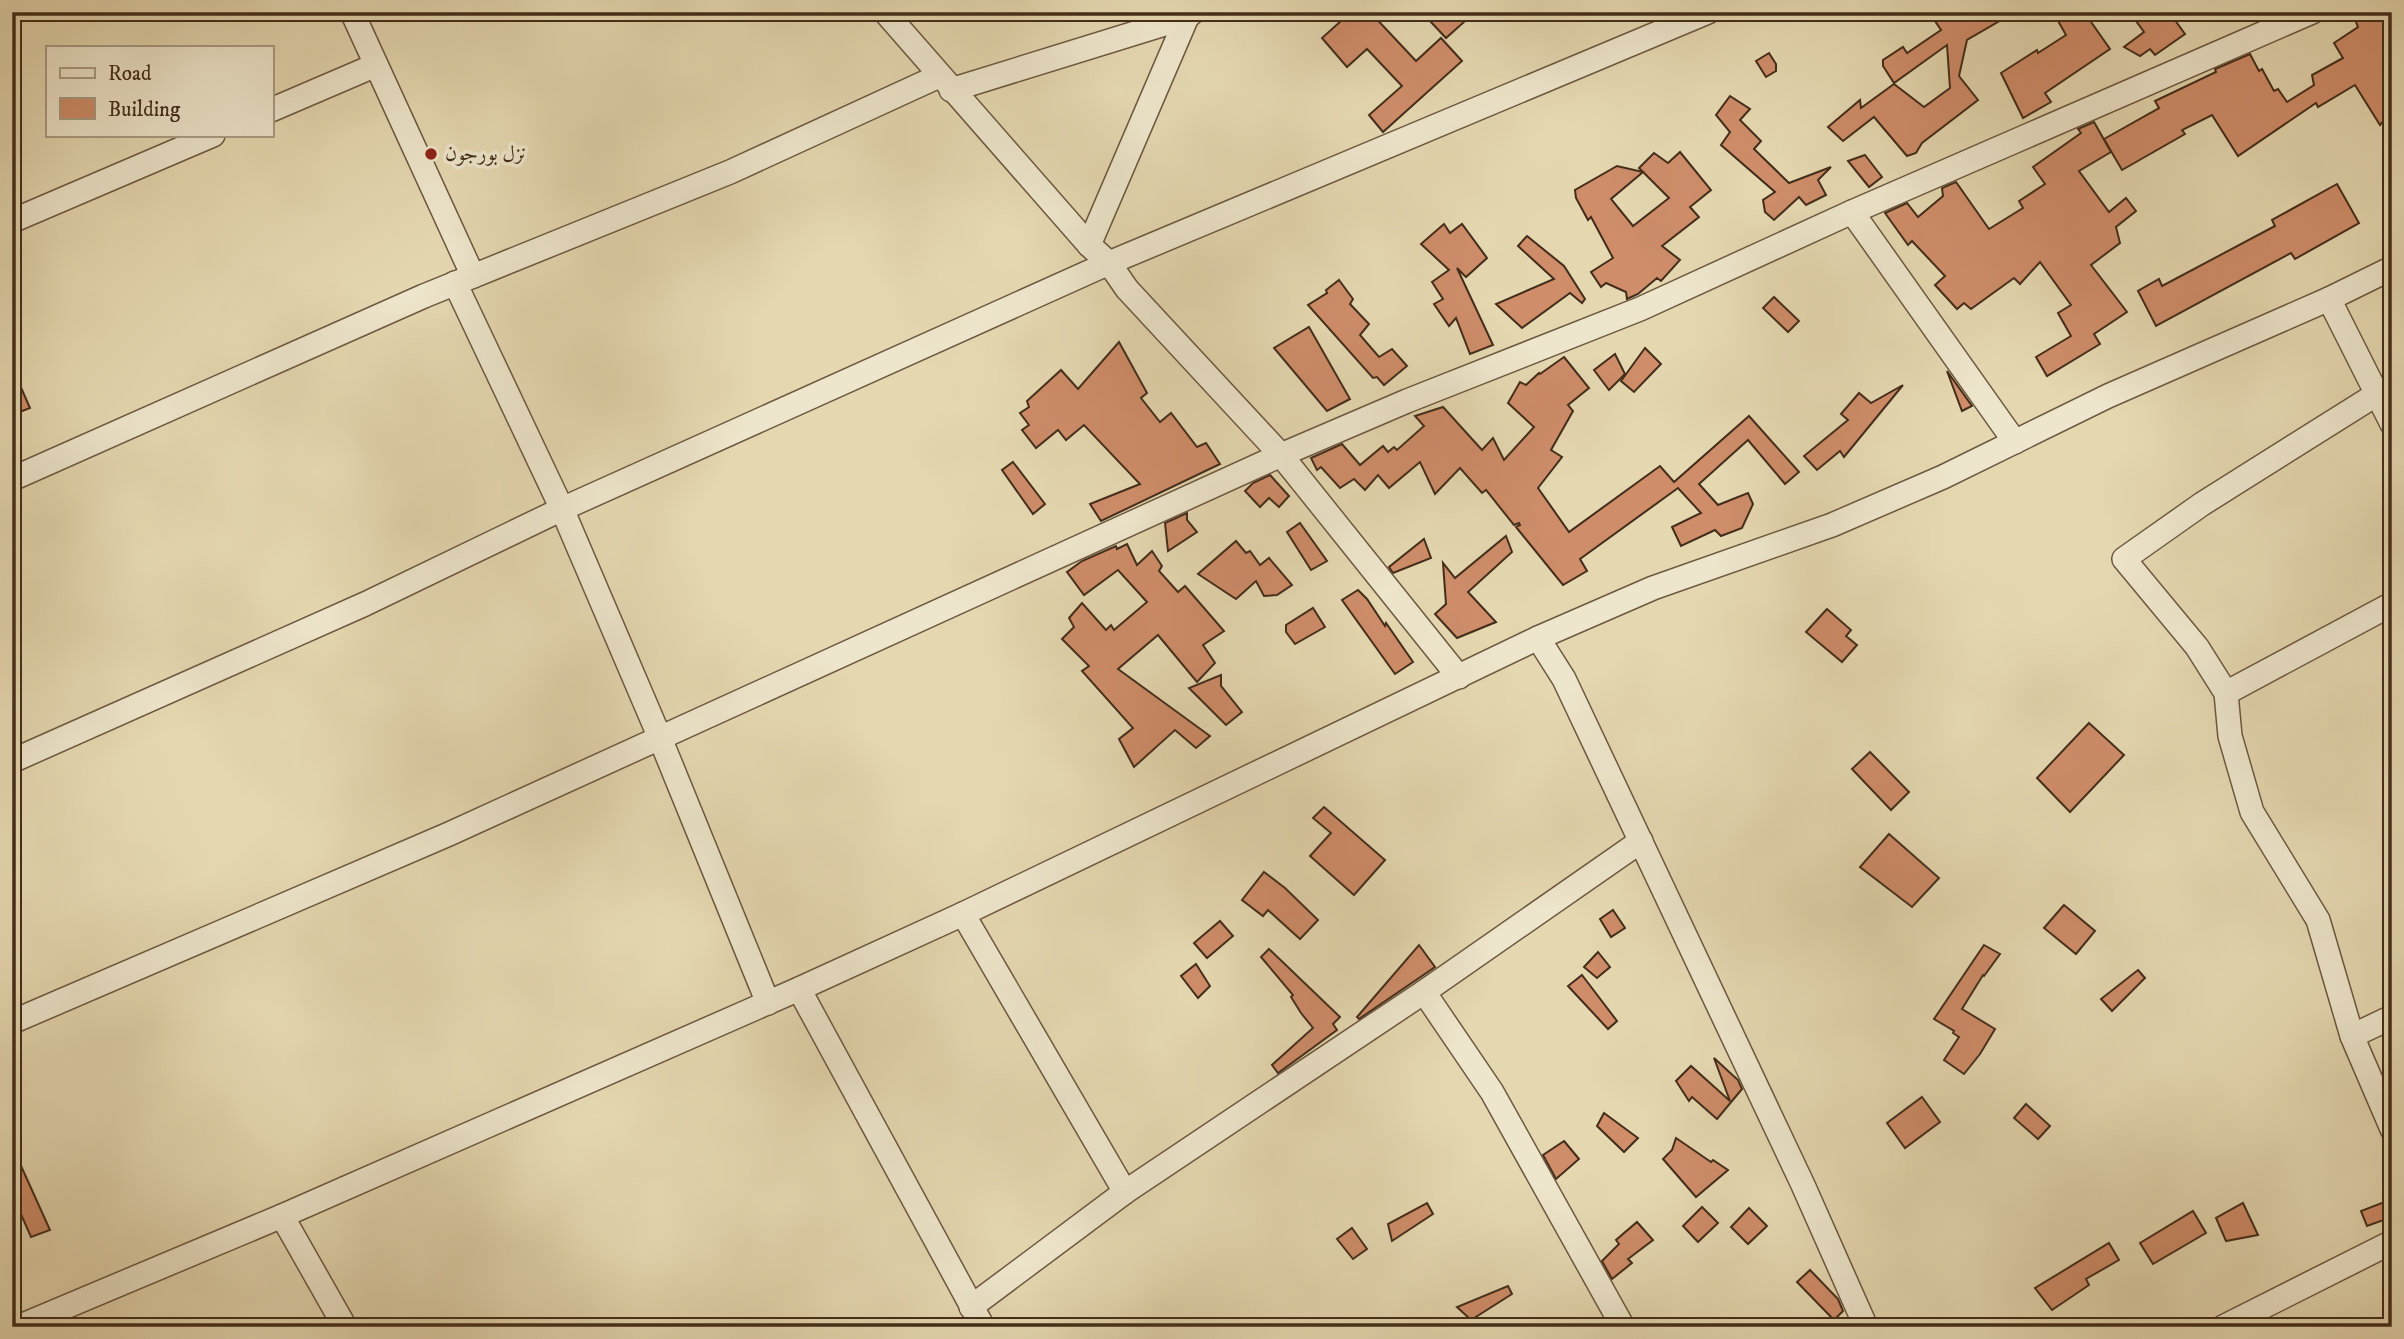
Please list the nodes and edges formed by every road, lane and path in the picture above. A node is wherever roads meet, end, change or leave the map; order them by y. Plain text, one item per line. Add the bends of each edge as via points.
1 (352, 12) edge
2 (885, 12) edge
3 (1708, 12) edge
4 (2312, 12) edge
5 (1190, 15) edge
6 (376, 65) junction
7 (945, 83) junction
8 (273, 109) edge
9 (211, 136) edge
10 (1852, 212) junction
11 (12, 221) edge
12 (1089, 245) junction
13 (1110, 263) junction
14 (2392, 268) edge
15 (464, 279) junction
16 (2329, 299) junction
17 (2377, 394) junction
18 (2392, 424) edge
19 (2015, 442) junction
20 (1282, 454) junction
21 (12, 479) edge
22 (562, 509) junction
23 (2392, 604) edge
24 (1538, 638) junction
25 (1459, 677) junction
26 (2226, 693) junction
27 (660, 738) junction
28 (12, 761) edge
29 (1641, 841) junction
30 (963, 914) junction
31 (799, 989) junction
32 (1423, 992) junction
33 (768, 1003) junction
34 (2392, 1017) edge
35 (12, 1022) edge
36 (2352, 1036) junction
37 (2392, 1129) edge
38 (1125, 1192) junction
39 (282, 1216) junction
40 (2392, 1242) edge
41 (977, 1317) edge
42 (18, 1327) edge
43 (345, 1327) edge
44 (1623, 1327) edge
45 (1866, 1327) edge
46 (2223, 1327) edge

1 - 6 street
2 - 7 street
3 - 13 street
4 - 10 street
5 - 7 street
5 - 12 street
6 - 8 street
6 - 15 street
7 - 12 street
7 - 15 street
9 - 11 street
10 - 19 street
10 - 20 street via 1640,309
12 - 13 street
13 - 20 street via 1127,289
13 - 22 street
14 - 16 street
15 - 21 street
15 - 22 street
16 - 17 street
16 - 19 street
17 - 18 street
17 - 26 street via 2202,503 2124,559 2197,647
19 - 24 street via 1832,525 1653,588
20 - 25 street
20 - 27 street
22 - 27 street
22 - 28 street via 365,604
23 - 26 street
24 - 25 street
24 - 29 street via 1564,679
25 - 30 street
26 - 36 street via 2230,736 2252,813 2318,920
27 - 33 street
27 - 35 street via 449,835
29 - 32 street
29 - 45 street
30 - 31 street
30 - 38 street
31 - 33 street
31 - 41 street
32 - 38 street
32 - 44 street via 1492,1092
33 - 39 street
34 - 36 street
36 - 37 street
38 - 41 street
39 - 42 street
39 - 43 street
40 - 46 street

